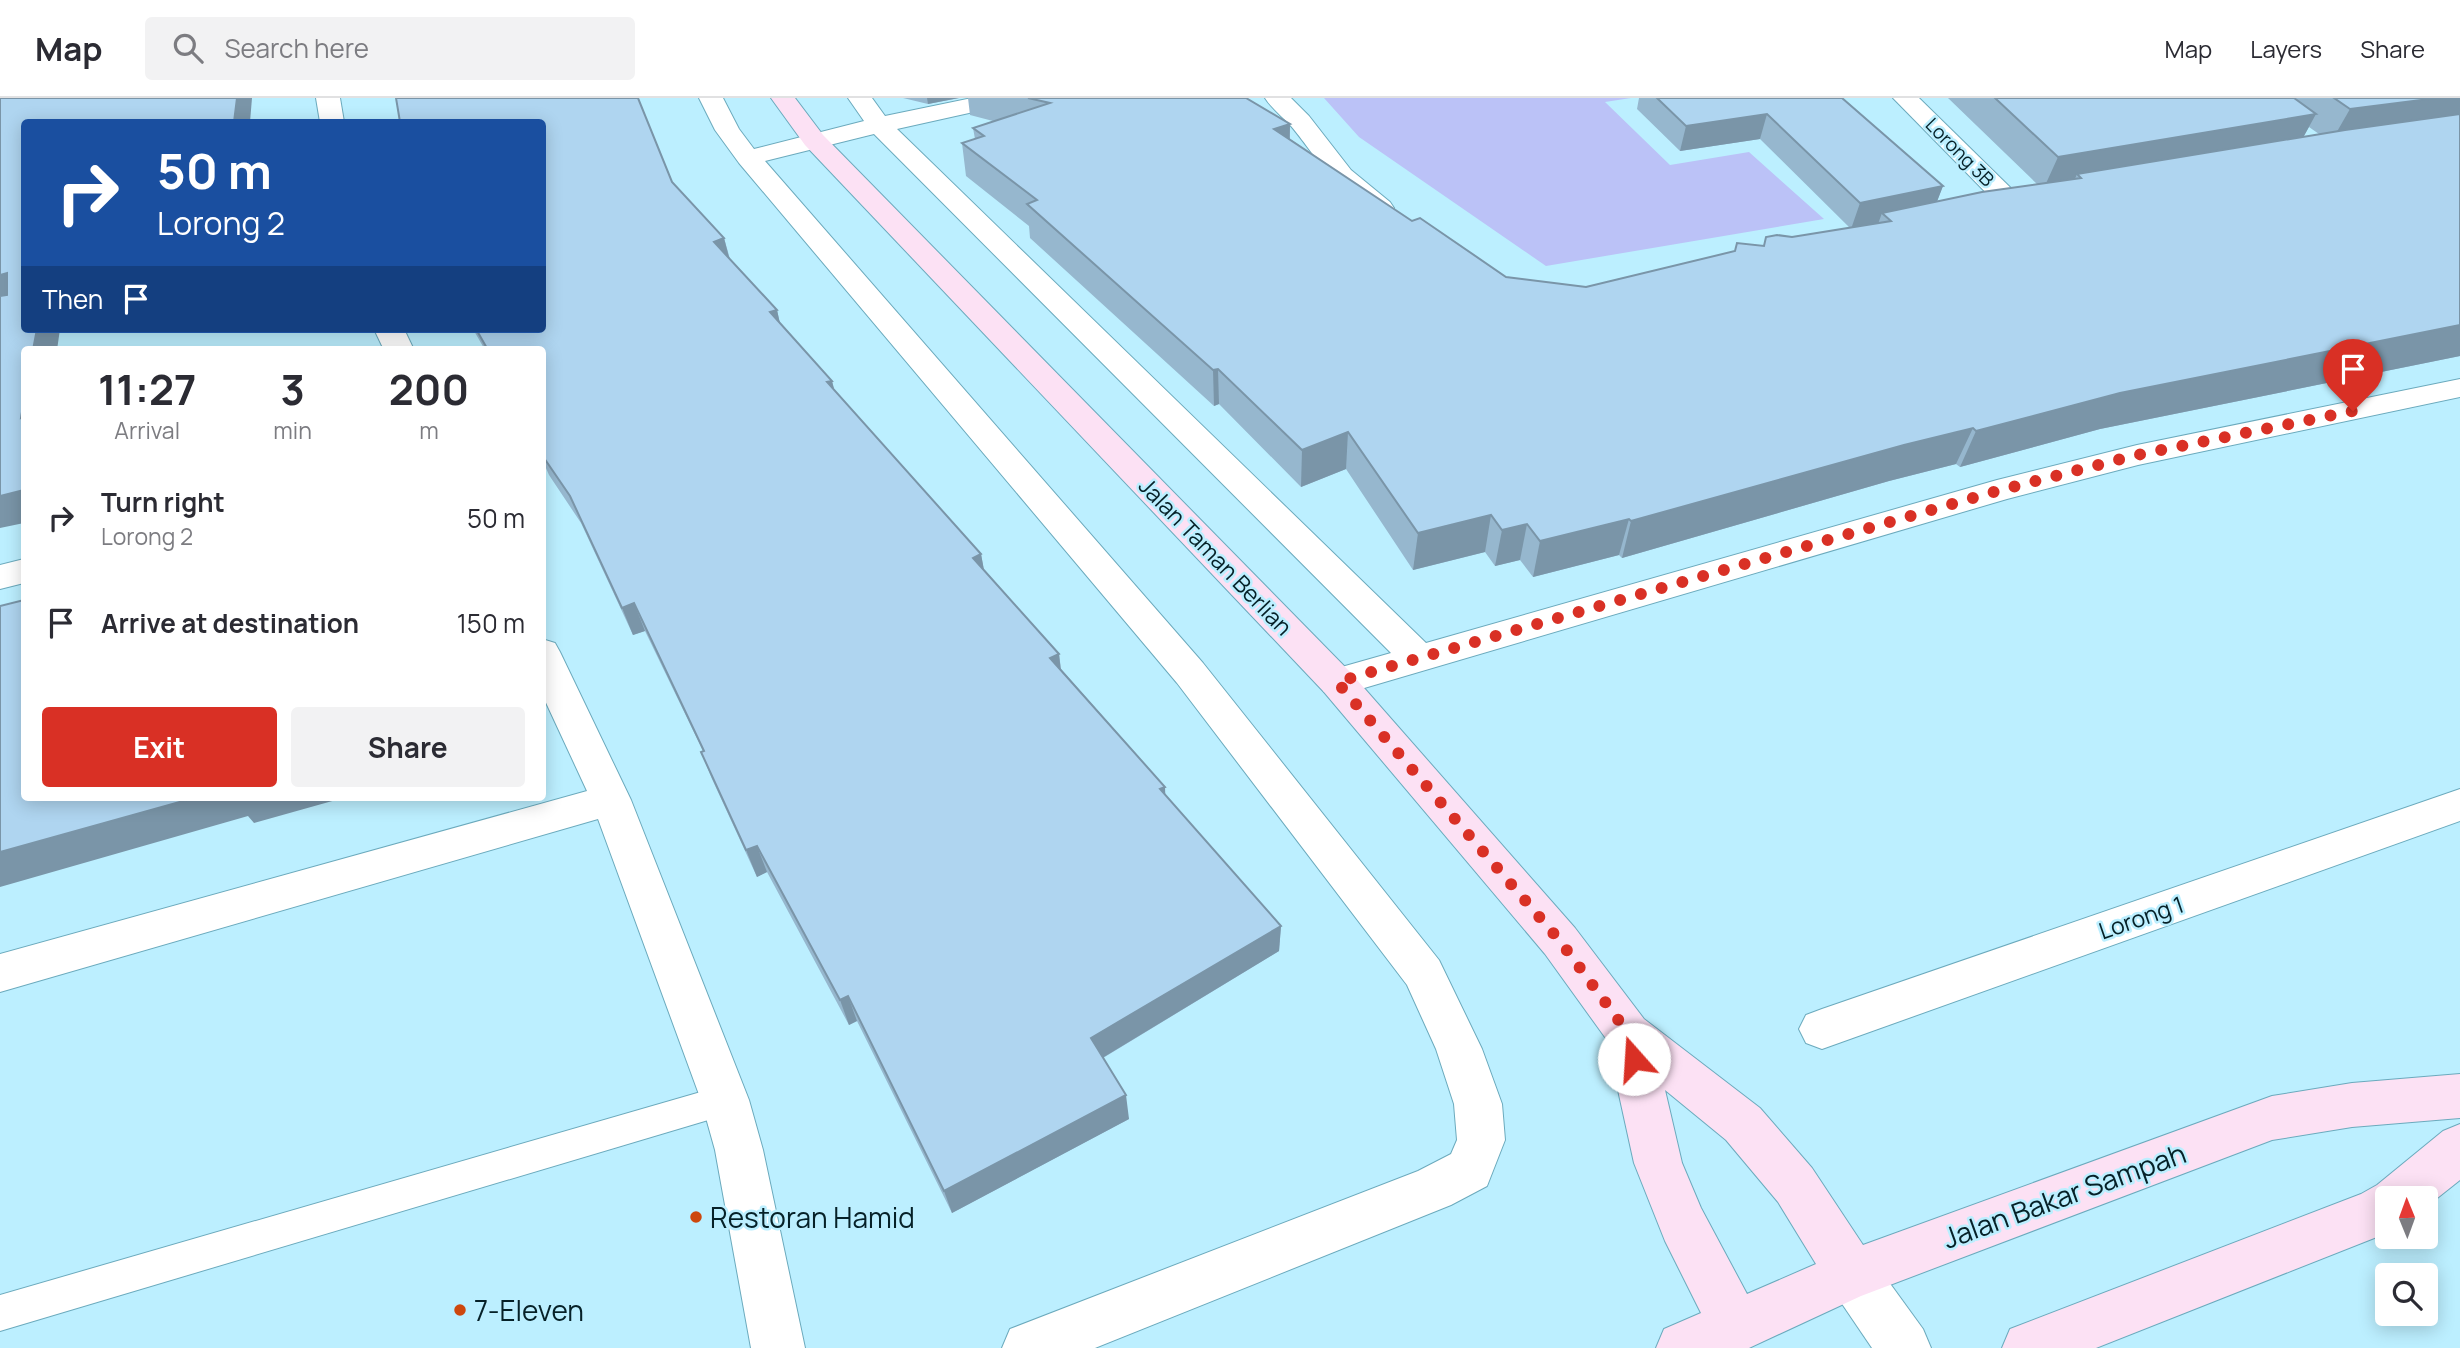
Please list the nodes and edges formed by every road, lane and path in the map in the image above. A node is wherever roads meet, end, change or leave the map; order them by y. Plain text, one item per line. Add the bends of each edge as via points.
1 (328, 98) edge
2 (710, 98) edge
3 (783, 98) edge
4 (860, 98) edge
5 (1006, 98) edge
6 (1277, 98) edge
7 (1905, 98) edge
8 (332, 119) edge
9 (879, 125) junction
10 (814, 140) junction
11 (748, 158) junction
12 (2041, 201) edge
13 (2014, 205) junction
14 (1988, 211) edge
15 (1403, 225) edge
16 (2460, 388) edge
17 (21, 572) edge
18 (0, 577) edge
19 (1420, 659) junction
20 (546, 661) edge
21 (1337, 682) junction
22 (611, 800) junction
23 (2460, 805) edge
24 (0, 973) edge
25 (1822, 1029) dead end
26 (1628, 1033) junction
27 (2460, 1096) edge
28 (725, 1100) junction
29 (2460, 1147) edge
30 (2413, 1186) edge
31 (2375, 1213) edge
32 (1852, 1273) junction
33 (0, 1313) edge
34 (1743, 1338) edge
35 (778, 1348) edge
36 (1029, 1348) edge
37 (1683, 1348) edge
38 (1904, 1348) edge
39 (2029, 1348) edge

1 - 8 street
2 - 11 street
3 - 10 street, Jalan Taman Berlian
4 - 9 street
5 - 9 street
6 - 15 street via 1352,186
7 - 13 street, Lorong 3B
9 - 10 street
9 - 19 street
10 - 11 street
10 - 21 street, Jalan Taman Berlian
11 - 36 street via 1190,673 1423,972 1459,1049 1478,1104 1481,1140 1470,1170
12 - 13 street
13 - 14 street
16 - 19 street via 2137,455 2022,484
17 - 18 street
19 - 21 street
20 - 22 street
21 - 26 street, Jalan Taman Berlian via 1560,941
22 - 24 street
22 - 28 street
23 - 25 street, Lorong 1
26 - 32 street via 1743,1124 1795,1185
26 - 34 street via 1658,1163 1683,1224
27 - 32 street, Jalan Bakar Sampah via 2352,1105 2272,1118
28 - 33 lane
28 - 35 street
29 - 30 street
31 - 39 street
32 - 34 street, Jalan Bakar Sampah
32 - 38 street
34 - 37 street, Jalan Bakar Sampah

